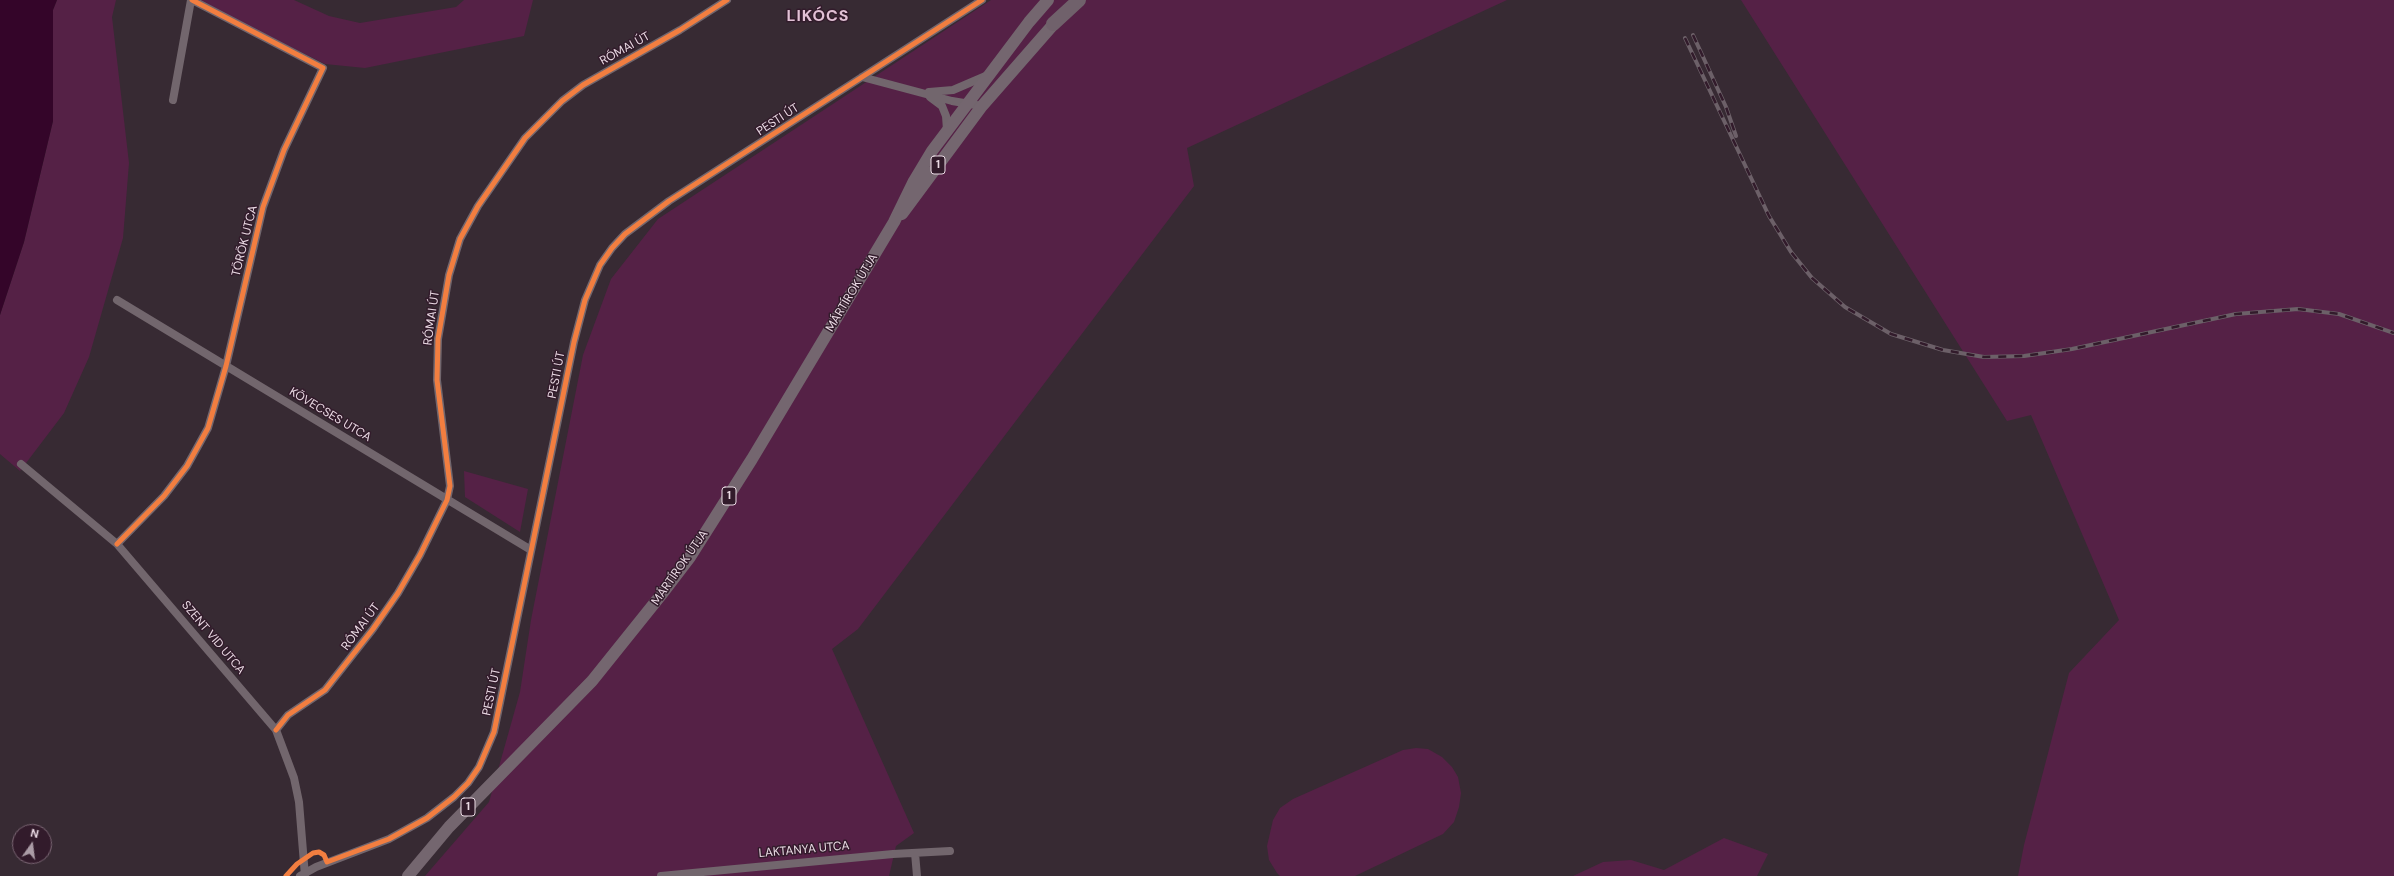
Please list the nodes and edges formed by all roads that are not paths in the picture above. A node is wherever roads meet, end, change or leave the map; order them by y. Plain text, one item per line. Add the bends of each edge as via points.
1 (191, 0) edge
2 (727, 0) edge
3 (982, 0) edge
4 (1048, 0) edge
5 (1074, 0) edge
6 (1079, 0) edge
7 (1053, 24) junction
8 (990, 75) junction
9 (862, 77) junction
10 (918, 91) junction
11 (173, 100) dead end
12 (967, 104) junction
13 (982, 106) junction
14 (947, 130) junction
15 (894, 222) junction
16 (117, 300) dead end
17 (226, 366) junction
18 (21, 464) dead end
19 (447, 500) junction
20 (117, 544) junction
21 (532, 550) junction
22 (276, 730) junction
23 (950, 851) dead end
24 (915, 853) junction
25 (303, 875) edge
26 (408, 875) edge
27 (661, 876) edge
28 (917, 876) edge

1 - 11 street, TÖRÖK UTCA
1 - 17 street, TÖRÖK UTCA via 324,68 284,150 264,207
2 - 19 street, RÓMAI ÚT via 583,85 562,101 525,138 478,206 460,239 449,275 438,339 437,380 450,486
3 - 9 street, PESTI ÚT
4 - 8 main road, 1
5 - 7 main road, 1
6 - 7 highway
7 - 13 main road, 1
8 - 10 street via 953,90
8 - 12 main road, 1
9 - 10 street
9 - 21 street, PESTI ÚT via 669,201 625,234 600,265 585,300
10 - 12 street
10 - 14 street via 942,106
12 - 13 street
12 - 14 main road, 1
13 - 15 main road, 1 via 914,200
14 - 15 main road, 1 via 914,181
15 - 26 main road, MÁRTÍROK ÚTJA / 1 via 718,514 662,596 578,697 449,827
16 - 17 street, KÖVECSES UTCA
17 - 19 street, KÖVECSES UTCA
17 - 20 street, TÖRÖK UTCA via 208,428 187,466 164,496
18 - 20 street, SZENT VID UTCA
19 - 21 street, KÖVECSES UTCA
19 - 22 street, RÓMAI ÚT via 420,555 373,629 325,690 288,715
20 - 22 street, SZENT VID UTCA
21 - 25 street, PESTI ÚT via 494,732 479,767 454,797 428,818 389,839
22 - 25 street, SZENT VID UTCA via 298,796
23 - 24 street, LAKTANYA UTCA
24 - 27 street, LAKTANYA UTCA
24 - 28 street

